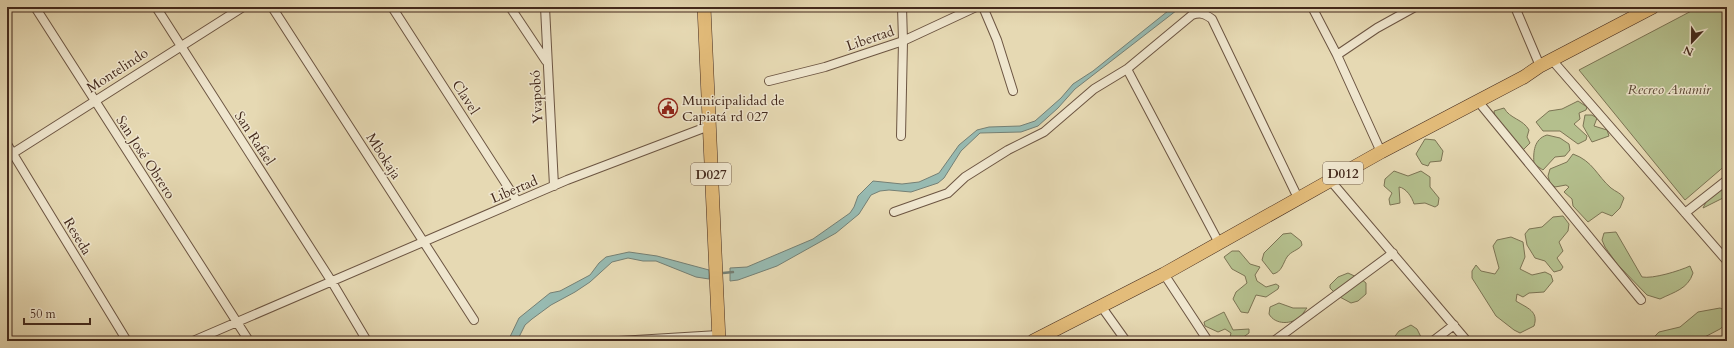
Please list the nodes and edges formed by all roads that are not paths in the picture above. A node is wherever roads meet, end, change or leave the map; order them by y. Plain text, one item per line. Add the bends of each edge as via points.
1 (35, 7) edge
2 (156, 7) edge
3 (243, 7) edge
4 (272, 7) edge
5 (392, 7) edge
6 (510, 7) edge
7 (545, 7) edge
8 (704, 7) edge
9 (902, 7) edge
10 (976, 7) edge
11 (983, 7) edge
12 (1312, 7) edge
13 (1414, 7) edge
14 (1515, 7) edge
15 (1653, 7) edge
16 (903, 41) junction
17 (180, 46) junction
18 (1337, 55) junction
19 (1552, 60) junction
20 (547, 62) junction
21 (1540, 66) junction
22 (1127, 69) junction
23 (769, 81) dead end
24 (1013, 91) dead end
25 (1477, 100) junction
26 (94, 101) junction
27 (709, 126) junction
28 (901, 136) dead end
29 (7, 144) edge
30 (1381, 152) junction
31 (10, 155) edge
32 (1330, 180) junction
33 (1727, 180) edge
34 (554, 186) junction
35 (1298, 198) junction
36 (518, 201) junction
37 (894, 212) dead end
38 (1685, 213) junction
39 (424, 242) junction
40 (1219, 243) junction
41 (1393, 253) junction
42 (1727, 261) edge
43 (1164, 274) junction
44 (332, 282) junction
45 (1641, 300) dead end
46 (1101, 306) junction
47 (474, 320) dead end
48 (237, 321) junction
49 (1454, 325) junction
50 (718, 338) edge
51 (127, 341) edge
52 (193, 341) edge
53 (249, 341) edge
54 (367, 341) edge
55 (619, 341) edge
56 (1033, 341) edge
57 (1126, 341) edge
58 (1208, 341) edge
59 (1274, 341) edge
60 (1433, 341) edge
61 (1467, 341) edge

1 - 26 street, San José Obrero
2 - 17 street, San Rafael
3 - 17 street, Montelindo
4 - 39 street, Mbokaja
5 - 36 street, Clavel
6 - 20 street
7 - 20 street, Yvapobó
8 - 27 main road, D027
9 - 16 street
10 - 16 street, Libertad
11 - 24 street via 997,40
12 - 18 street
13 - 18 street
14 - 21 street
15 - 19 main road, D012
16 - 23 street, Libertad via 825,67
16 - 28 street
17 - 26 street, Montelindo
17 - 44 street, San Rafael
18 - 30 street
19 - 21 main road, D012
19 - 38 street
20 - 34 street, Yvapobó
21 - 25 main road, D012 via 1524,77
22 - 35 street via 1192,15 1205,14 1212,19
22 - 37 street via 1094,89 1044,132 1008,150 965,177 948,194
22 - 40 street
25 - 30 main road, D012
25 - 45 street
26 - 31 street, Montelindo
26 - 48 street, San José Obrero
27 - 34 street, Libertad
27 - 50 main road, D027
29 - 31 street, Reseda
30 - 32 main road, D012
31 - 51 street, Reseda
32 - 35 main road, D012
32 - 41 street
33 - 38 street
34 - 36 street, Libertad
35 - 40 main road, D012
36 - 39 street, Libertad
38 - 42 street
39 - 44 street, Libertad
39 - 47 street, Mbokaja
40 - 43 main road, D012
41 - 49 street
41 - 59 street
43 - 46 main road, D012
43 - 58 street
44 - 48 street, Libertad
44 - 54 street, San Rafael
46 - 56 main road, D012
46 - 57 street
48 - 52 street, Libertad
48 - 53 street, San José Obrero
49 - 60 street
49 - 61 street
50 - 55 street

